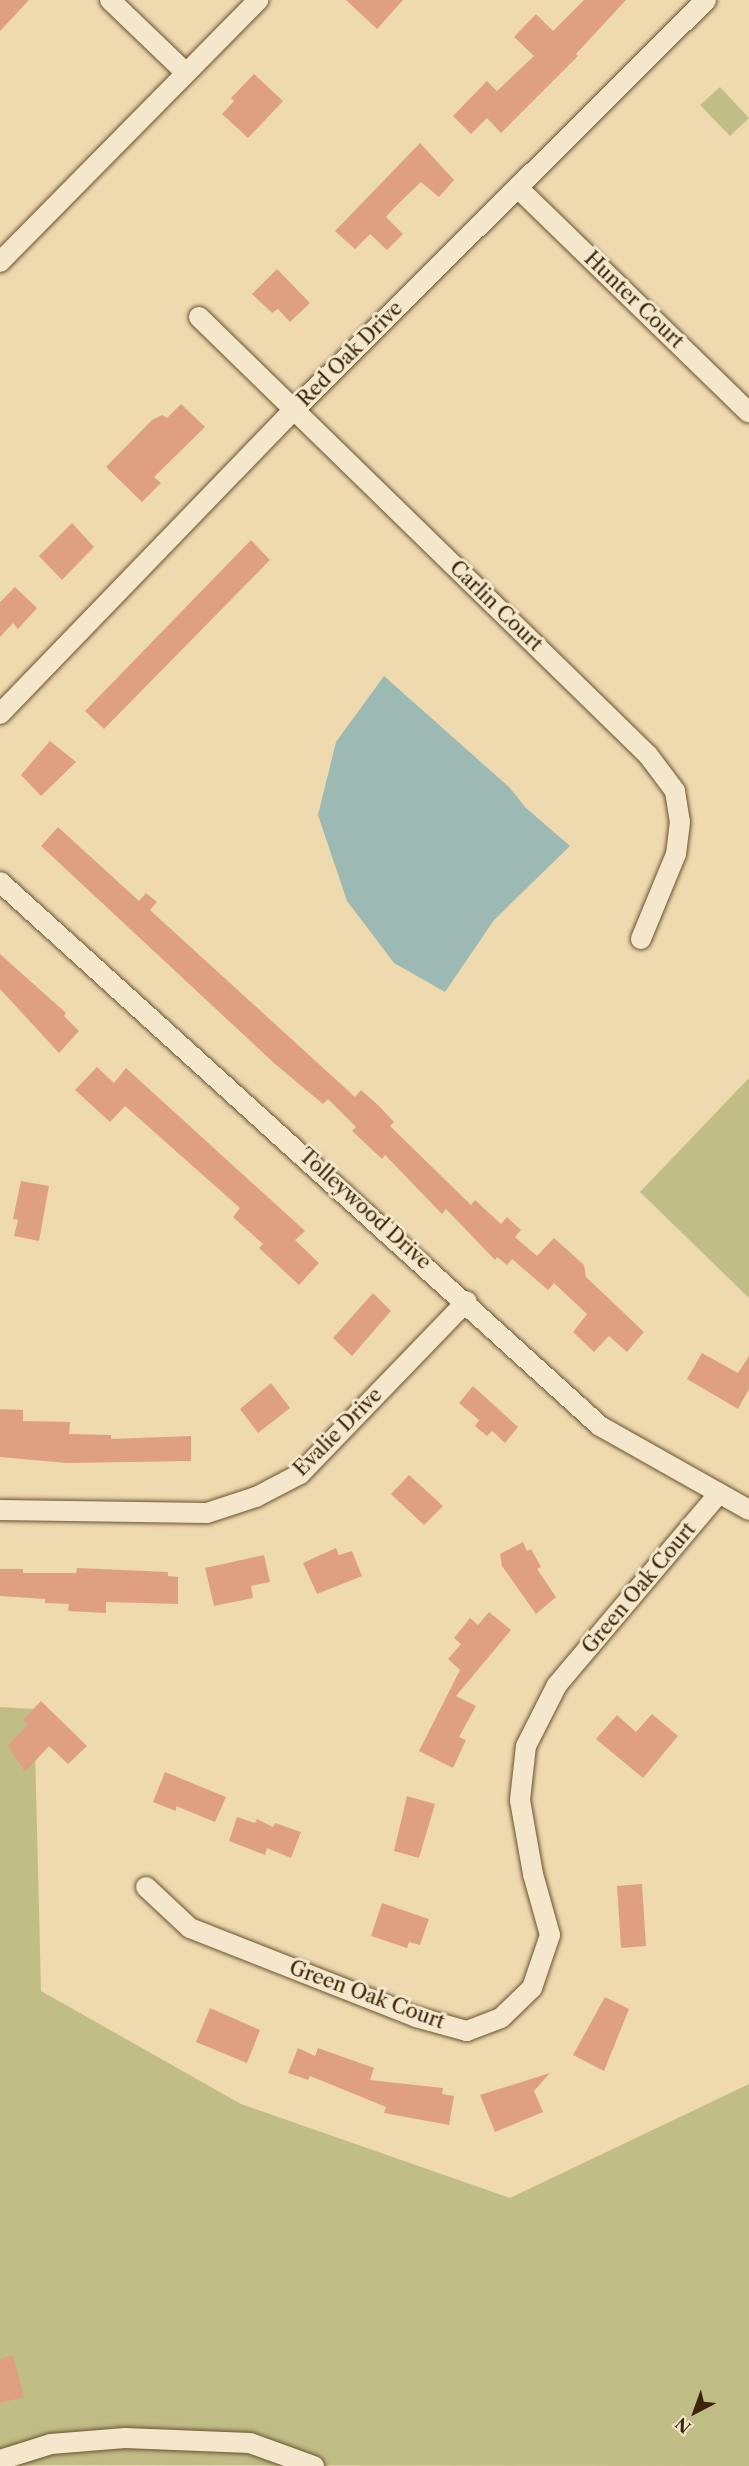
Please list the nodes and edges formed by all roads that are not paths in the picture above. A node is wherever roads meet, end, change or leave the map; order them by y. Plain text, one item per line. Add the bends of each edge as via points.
1 (110, 0) edge
2 (258, 0) edge
3 (706, 0) edge
4 (186, 73) junction
5 (518, 188) junction
6 (0, 262) edge
7 (199, 317) dead end
8 (295, 409) junction
9 (749, 413) edge
10 (0, 714) edge
11 (0, 882) edge
12 (641, 939) dead end
13 (467, 1301) junction
14 (718, 1493) junction
15 (0, 1510) edge
16 (749, 1510) edge
17 (146, 1887) dead end
18 (0, 2460) edge
19 (314, 2466) edge

1 - 4 street
2 - 4 street
3 - 5 street, Red Oak Drive
4 - 6 street
5 - 8 street, Red Oak Drive
5 - 9 street, Hunter Court
7 - 8 street, Carlin Court
8 - 10 street, Red Oak Drive
8 - 12 street, Carlin Court via 648,755 675,791 680,822 676,854
11 - 13 street, Tolleywood Drive
13 - 14 street, Tolleywood Drive via 600,1426
13 - 15 street, Evalie Drive via 300,1474 256,1497 207,1513
14 - 16 street, Tolleywood Drive
14 - 17 street, Green Oak Court via 557,1685 526,1746 520,1800 533,1874 550,1935 532,1988 501,2018 467,2031 416,2017 189,1928
18 - 19 street via 51,2444 125,2438 250,2443

